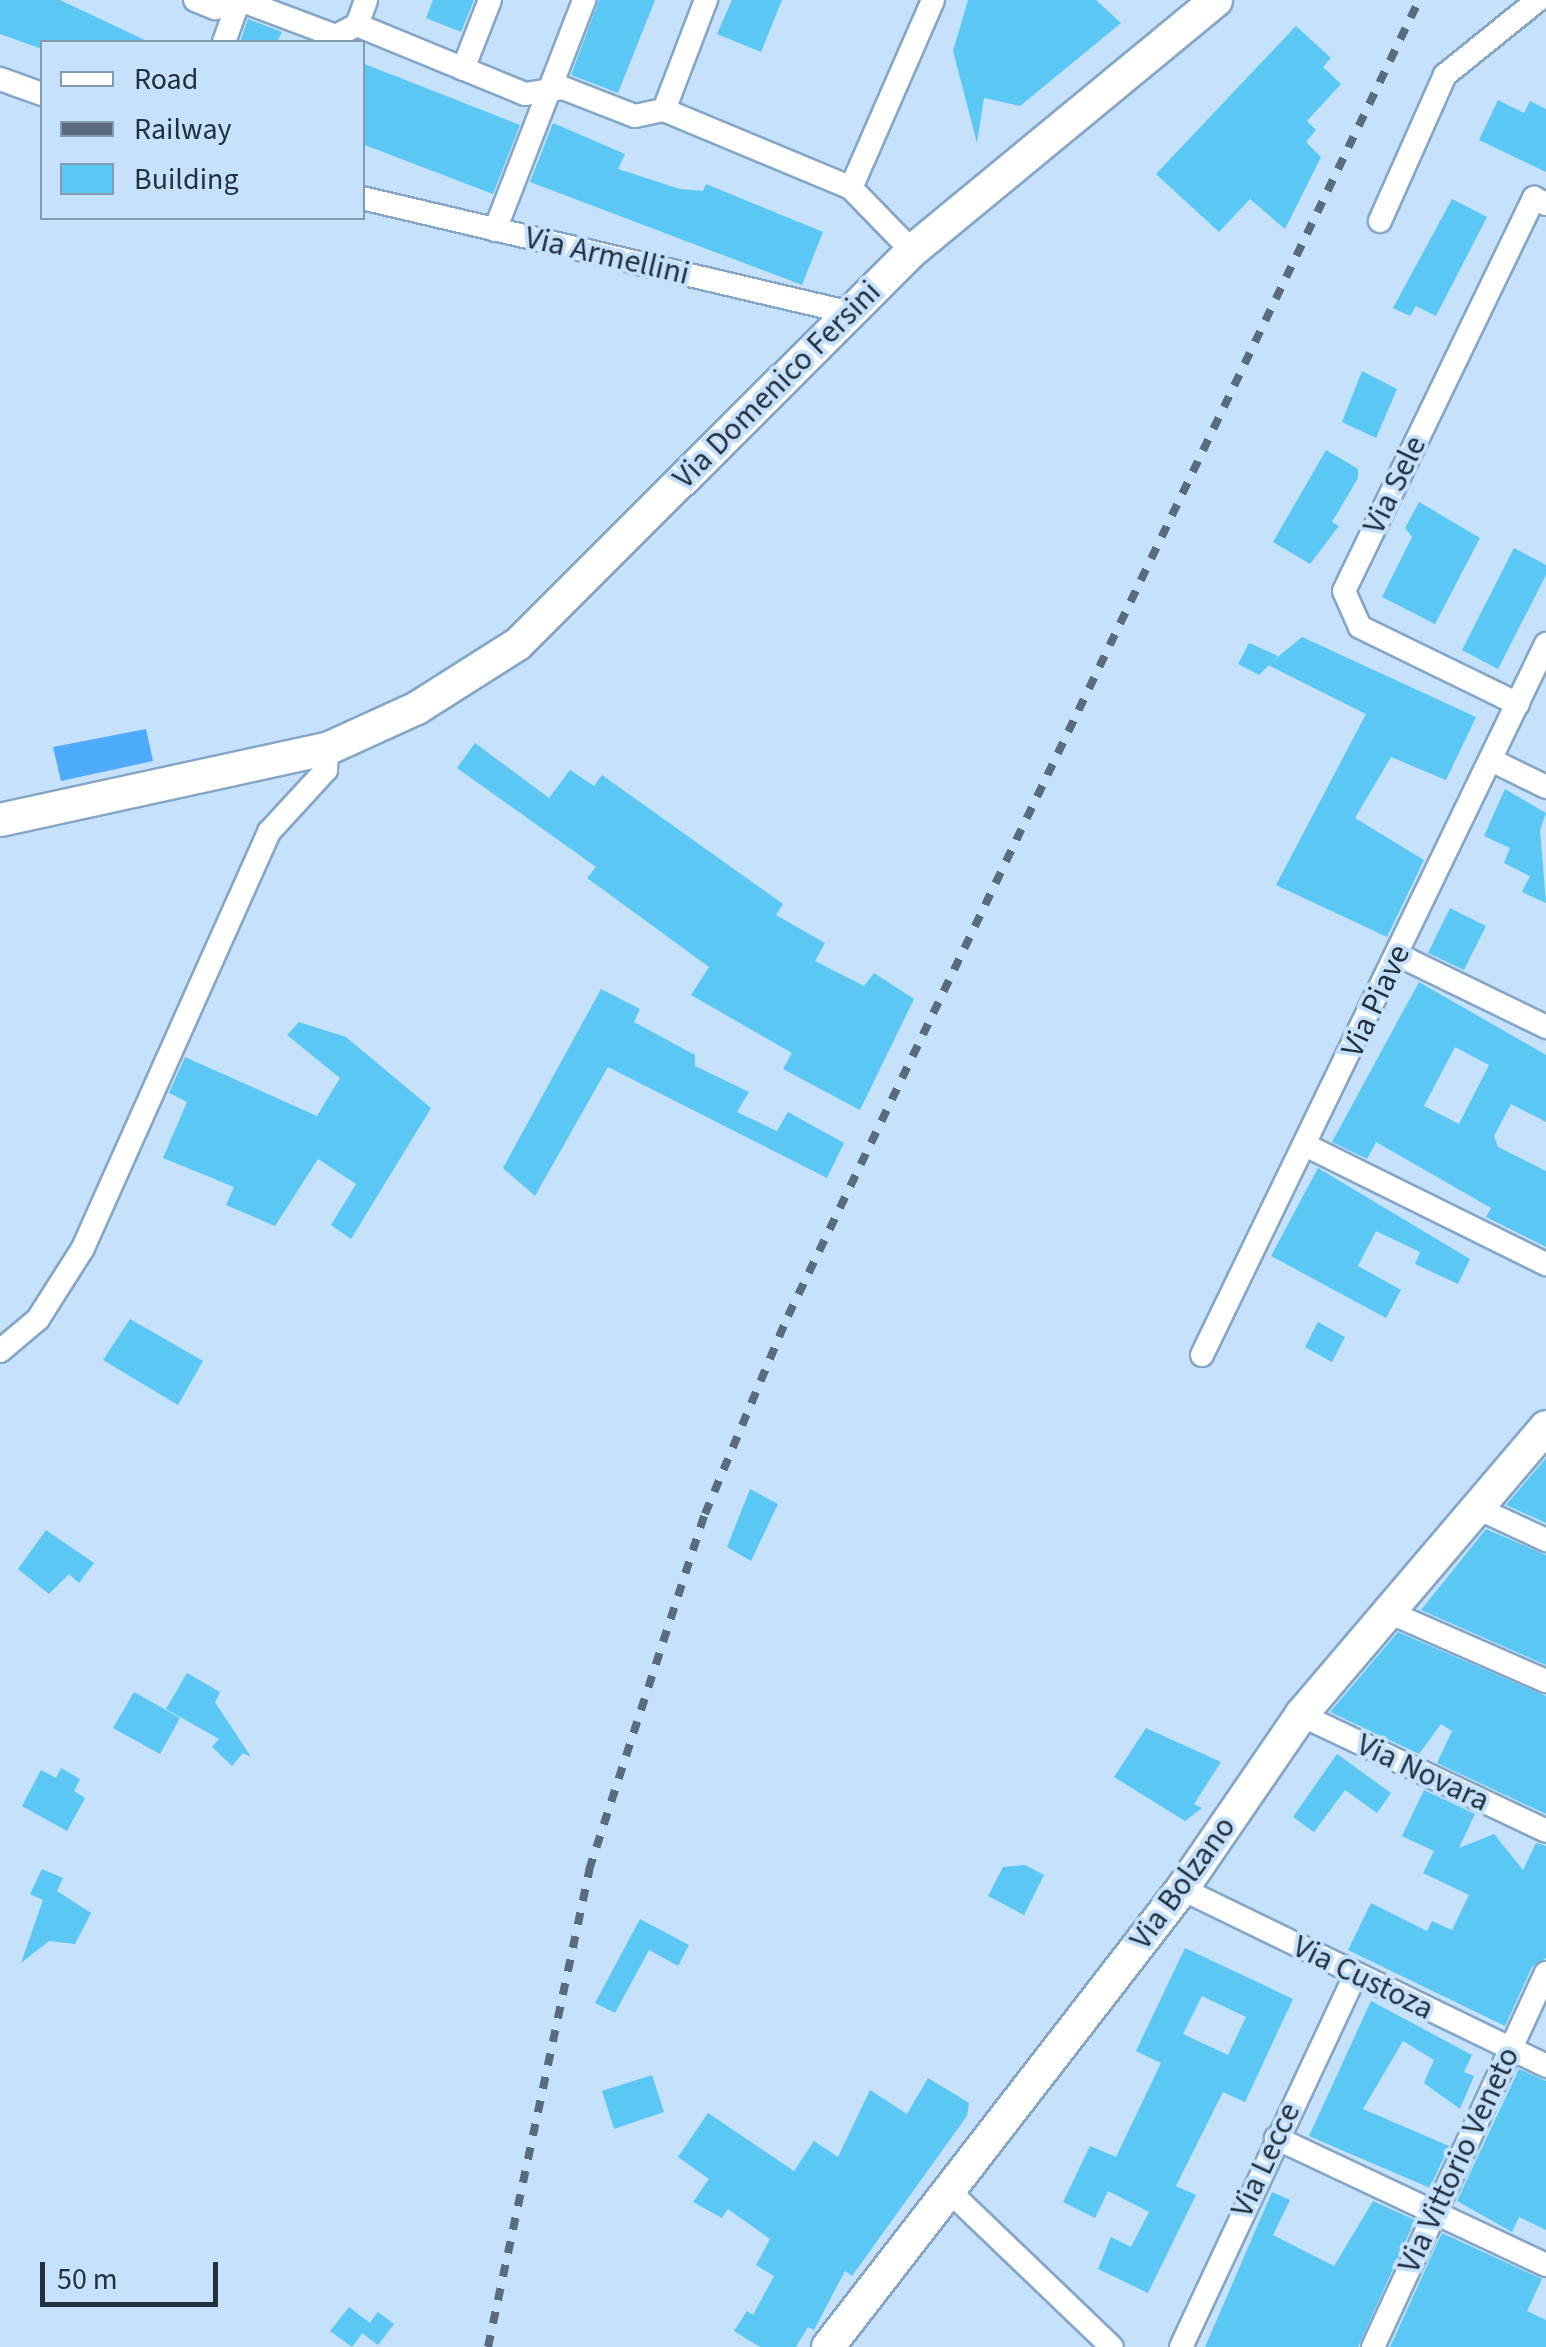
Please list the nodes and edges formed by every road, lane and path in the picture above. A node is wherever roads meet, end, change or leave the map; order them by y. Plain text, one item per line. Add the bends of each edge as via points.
1 (195, 0) edge
2 (239, 0) edge
3 (366, 0) edge
4 (490, 0) edge
5 (584, 0) edge
6 (706, 0) edge
7 (933, 0) edge
8 (1216, 0) edge
9 (1538, 0) edge
10 (357, 25) junction
11 (225, 40) edge
12 (463, 68) junction
13 (0, 79) edge
14 (549, 90) junction
15 (40, 93) edge
16 (664, 110) junction
17 (852, 188) junction
18 (365, 199) edge
19 (1546, 204) edge
20 (1380, 222) dead end
21 (495, 230) junction
22 (912, 251) junction
23 (851, 312) junction
24 (1546, 644) edge
25 (1518, 704) junction
26 (326, 749) junction
27 (1491, 760) junction
28 (1546, 787) edge
29 (0, 820) edge
30 (1398, 955) junction
31 (1546, 1027) edge
32 (1308, 1146) junction
33 (1546, 1264) edge
34 (0, 1350) edge
35 (1202, 1355) dead end
36 (1546, 1427) edge
37 (1472, 1506) junction
38 (1546, 1540) edge
39 (1384, 1610) junction
40 (1546, 1681) edge
41 (1301, 1715) junction
42 (1546, 1831) edge
43 (1182, 1890) junction
44 (1546, 1974) edge
45 (1355, 1975) junction
46 (1510, 2048) junction
47 (1546, 2066) edge
48 (1276, 2138) junction
49 (946, 2189) junction
50 (1437, 2213) junction
51 (1546, 2265) edge
52 (828, 2347) edge
53 (1112, 2347) edge
54 (1181, 2347) edge
55 (1373, 2347) edge

1 - 2 street via 215,8
2 - 10 street via 336,36
2 - 11 street
3 - 10 street
4 - 12 street
5 - 14 street
6 - 16 street
7 - 17 street
8 - 22 main road, Via Domenico Fersini
9 - 20 street via 1445,74
10 - 12 street
12 - 14 street via 525,94
13 - 15 street
14 - 16 street via 563,88 635,116
14 - 21 street
16 - 17 street
17 - 22 street
18 - 21 street, Via Armellini
19 - 25 street, Via Sele via 1534,198 1344,590 1360,626
21 - 23 street, Via Armellini
22 - 23 main road, Via Domenico Fersini
23 - 26 main road, Via Domenico Fersini via 518,644 418,708
24 - 25 street, Via Piave
25 - 27 street, Via Piave
26 - 29 main road, Via Domenico Fersini
26 - 34 street via 326,770 269,832 83,1248 38,1319
27 - 28 street
27 - 30 street, Via Piave
30 - 31 street
30 - 32 street, Via Piave
32 - 33 street
32 - 35 street, Via Piave
36 - 37 main road, Via Bolzano
37 - 38 street
37 - 39 main road, Via Bolzano
39 - 40 street
39 - 41 main road, Via Bolzano
41 - 42 street, Via Novara
41 - 43 main road, Via Bolzano
43 - 45 street, Via Custoza
43 - 49 main road, Via Bolzano
44 - 46 street, Via Vittorio Veneto
45 - 46 street, Via Custoza
45 - 48 street, Via Lecce
46 - 47 street, Via Custoza
46 - 50 street, Via Vittorio Veneto
48 - 50 street
48 - 54 street, Via Lecce
49 - 52 main road, Via Bolzano
49 - 53 street
50 - 51 street
50 - 55 street, Via Vittorio Veneto

